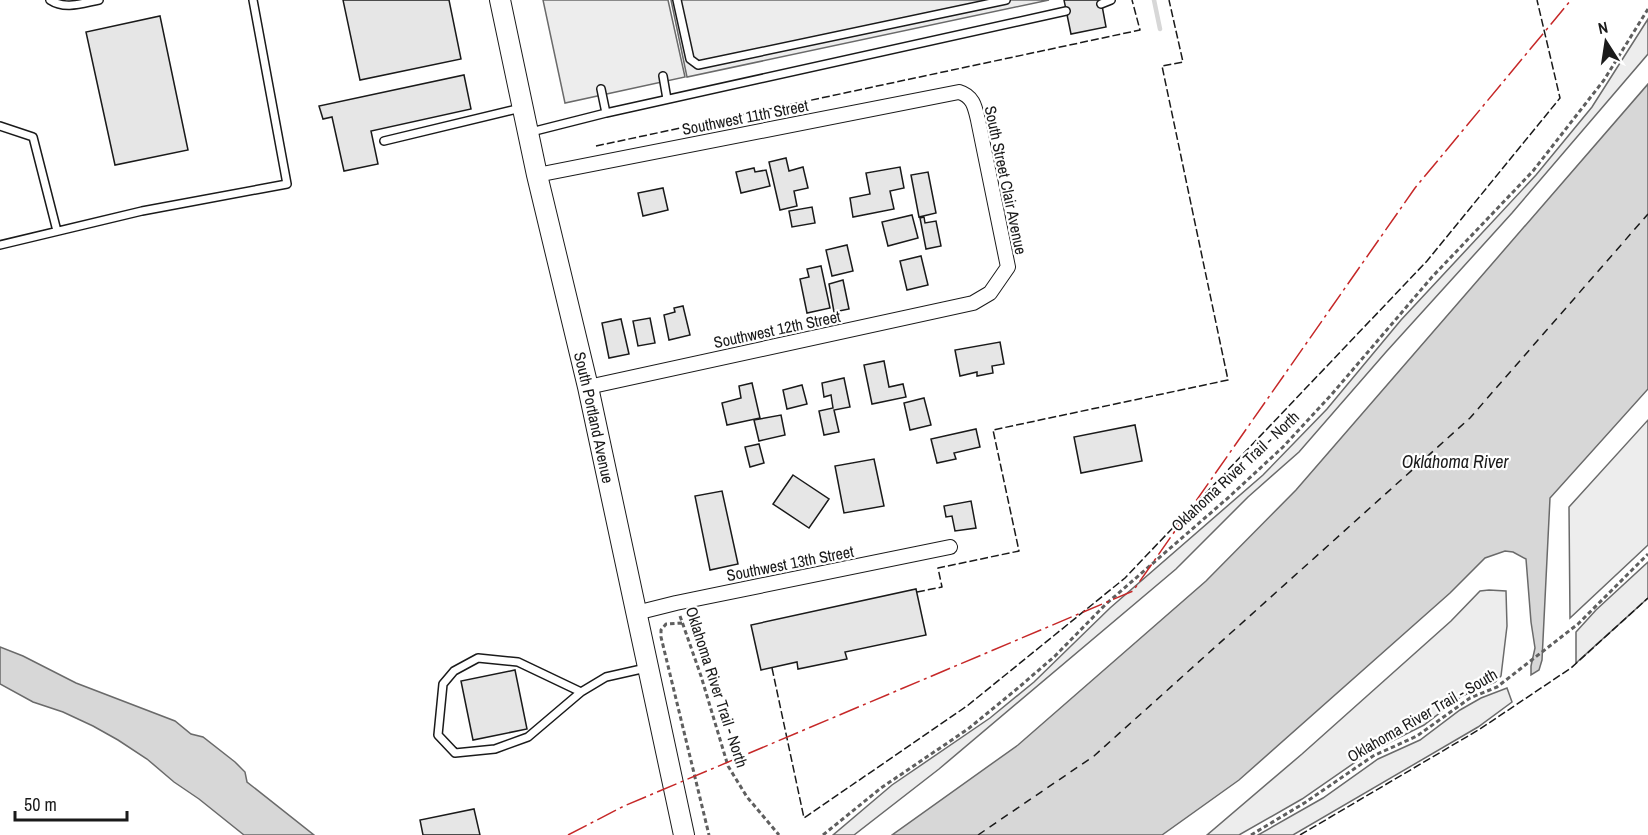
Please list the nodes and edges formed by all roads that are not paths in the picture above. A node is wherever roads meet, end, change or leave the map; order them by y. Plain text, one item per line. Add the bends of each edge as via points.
1 (50, 0) edge
2 (99, 0) edge
3 (253, 0) edge
4 (500, 0) edge
5 (677, 0) edge
6 (1006, 0) edge
7 (1111, 0) edge
8 (1101, 4) dead end
9 (1066, 11) dead end
10 (663, 76) dead end
11 (601, 89) dead end
12 (959, 92) joint
13 (668, 99) junction
14 (523, 108) junction
15 (606, 113) junction
16 (0, 126) edge
17 (528, 132) junction
18 (384, 141) dead end
19 (537, 175) junction
20 (57, 231) junction
21 (0, 245) edge
22 (973, 303) joint
23 (588, 387) junction
24 (950, 547) dead end
25 (636, 613) junction
26 (648, 668) junction
27 (581, 692) junction
28 (684, 835) edge

1 - 2 lane via 57,5 73,6
3 - 20 lane via 287,184
4 - 14 main road, South Portland Avenue
5 - 6 lane via 690,59 698,65
7 - 8 lane
9 - 13 lane
10 - 13 lane
11 - 15 lane
12 - 19 street, Southwest 11th Street
12 - 22 street, South Street Clair Avenue via 967,94 974,103 1008,267 990,293
13 - 15 lane
14 - 17 main road, South Portland Avenue
14 - 18 lane
15 - 17 lane
16 - 20 lane via 33,137
17 - 19 main road, South Portland Avenue
19 - 23 main road, South Portland Avenue
20 - 21 lane
22 - 23 street, Southwest 12th Street
23 - 25 main road, South Portland Avenue
24 - 25 street, Southwest 13th Street
25 - 26 main road, South Portland Avenue
26 - 27 lane via 606,677
26 - 28 main road, South Portland Avenue
27 - 27 lane via 528,737 495,749 455,753 438,735 443,684 454,670 478,658 518,662

